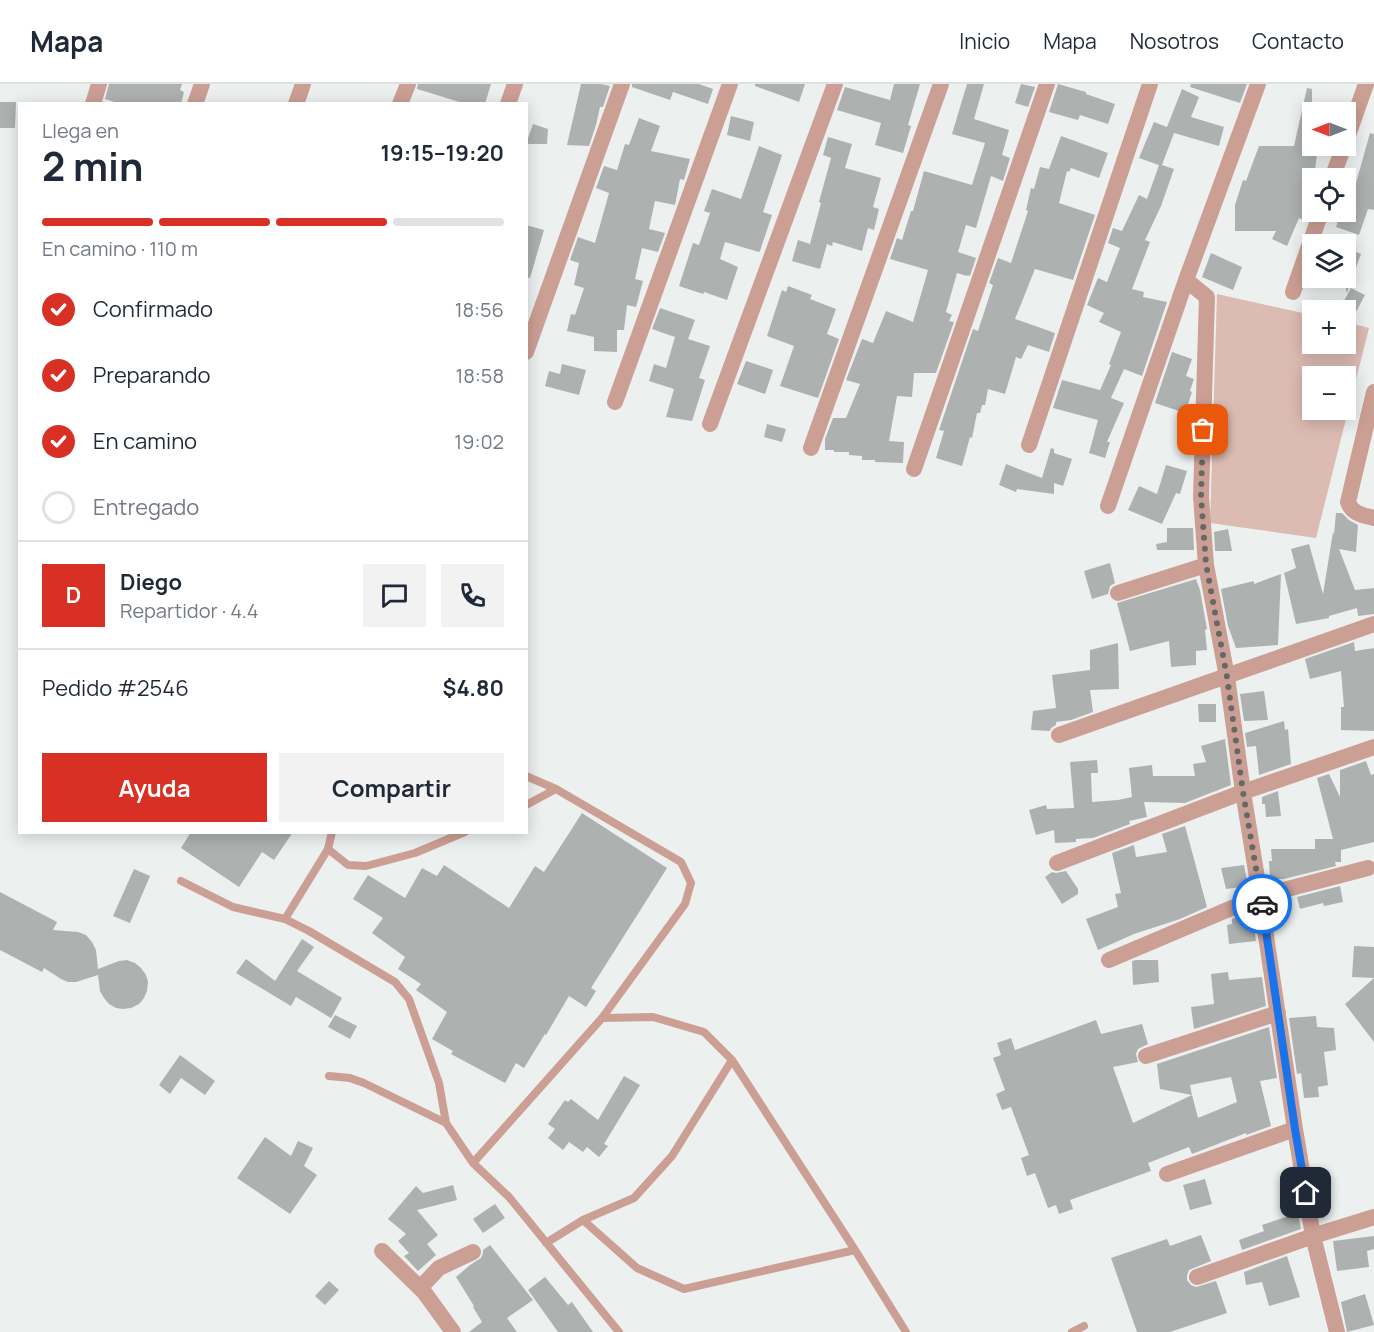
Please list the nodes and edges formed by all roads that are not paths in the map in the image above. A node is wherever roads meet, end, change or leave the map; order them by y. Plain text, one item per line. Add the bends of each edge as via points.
1 (99, 84) edge
2 (202, 84) edge
3 (303, 84) edge
4 (408, 84) edge
5 (515, 84) edge
6 (622, 84) edge
7 (730, 84) edge
8 (835, 84) edge
9 (941, 84) edge
10 (1047, 84) edge
11 (1150, 84) edge
12 (1258, 84) edge
13 (1365, 84) edge
14 (1374, 86) edge
15 (94, 102) edge
16 (196, 102) edge
17 (297, 102) edge
18 (401, 102) edge
19 (509, 102) edge
20 (1356, 111) edge
21 (1318, 222) edge
22 (1186, 280) junction
23 (1293, 292) dead end
24 (528, 346) edge
25 (1374, 392) edge
26 (615, 402) dead end
27 (710, 424) dead end
28 (1029, 445) dead end
29 (811, 448) dead end
30 (914, 469) dead end
31 (1108, 506) dead end
32 (1374, 518) edge
33 (1206, 564) junction
34 (1118, 593) dead end
35 (1374, 624) edge
36 (1227, 677) junction
37 (1059, 735) dead end
38 (1374, 747) edge
39 (528, 777) edge
40 (556, 789) junction
41 (1243, 792) junction
42 (528, 804) edge
43 (332, 834) edge
44 (460, 834) edge
45 (328, 849) junction
46 (1057, 863) dead end
47 (1368, 868) dead end
48 (182, 881) dead end
49 (1260, 896) junction
50 (285, 919) junction
51 (1109, 960) dead end
52 (1278, 1013) junction
53 (602, 1018) junction
54 (1146, 1056) dead end
55 (732, 1060) junction
56 (329, 1076) dead end
57 (447, 1123) junction
58 (1295, 1129) junction
59 (472, 1163) junction
60 (1167, 1174) dead end
61 (1374, 1217) edge
62 (583, 1220) junction
63 (1313, 1236) junction
64 (546, 1243) junction
65 (855, 1250) junction
66 (382, 1251) dead end
67 (472, 1252) dead end
68 (1197, 1277) dead end
69 (420, 1288) junction
70 (1083, 1326) dead end
71 (453, 1332) edge
72 (619, 1332) edge
73 (906, 1332) edge
74 (1072, 1332) edge
75 (1337, 1332) edge

1 - 15 street
2 - 16 street
3 - 17 street
4 - 18 street
5 - 19 street
6 - 24 street
7 - 26 street
8 - 27 street
9 - 29 street
10 - 30 street
11 - 28 street
12 - 22 street
13 - 14 street
13 - 20 street
21 - 23 street
22 - 31 street
22 - 33 street via 1207,297 1201,497
25 - 32 street via 1348,502 1355,512
33 - 34 street
33 - 36 street
35 - 36 street
36 - 37 street
36 - 41 street
38 - 41 street
39 - 40 lane
40 - 42 lane
40 - 53 lane via 681,862 691,883 686,904
41 - 46 street
41 - 49 street
43 - 45 lane
44 - 45 lane via 366,866 348,865
45 - 50 lane
47 - 49 street
48 - 50 lane via 233,907
49 - 51 street
49 - 52 street
50 - 57 lane via 395,982 409,999 439,1083
52 - 54 street
52 - 58 street
53 - 55 lane via 653,1017 704,1032
53 - 59 lane
55 - 62 lane via 672,1156 634,1198
55 - 65 lane
56 - 57 lane via 364,1083
57 - 59 lane
58 - 60 street
58 - 63 street
59 - 64 lane via 509,1197
61 - 63 street
62 - 64 lane
62 - 65 lane via 638,1268 684,1289
63 - 68 street
63 - 75 street
64 - 72 lane
65 - 73 lane
66 - 69 street
67 - 69 street via 439,1268
69 - 71 street
70 - 74 lane

